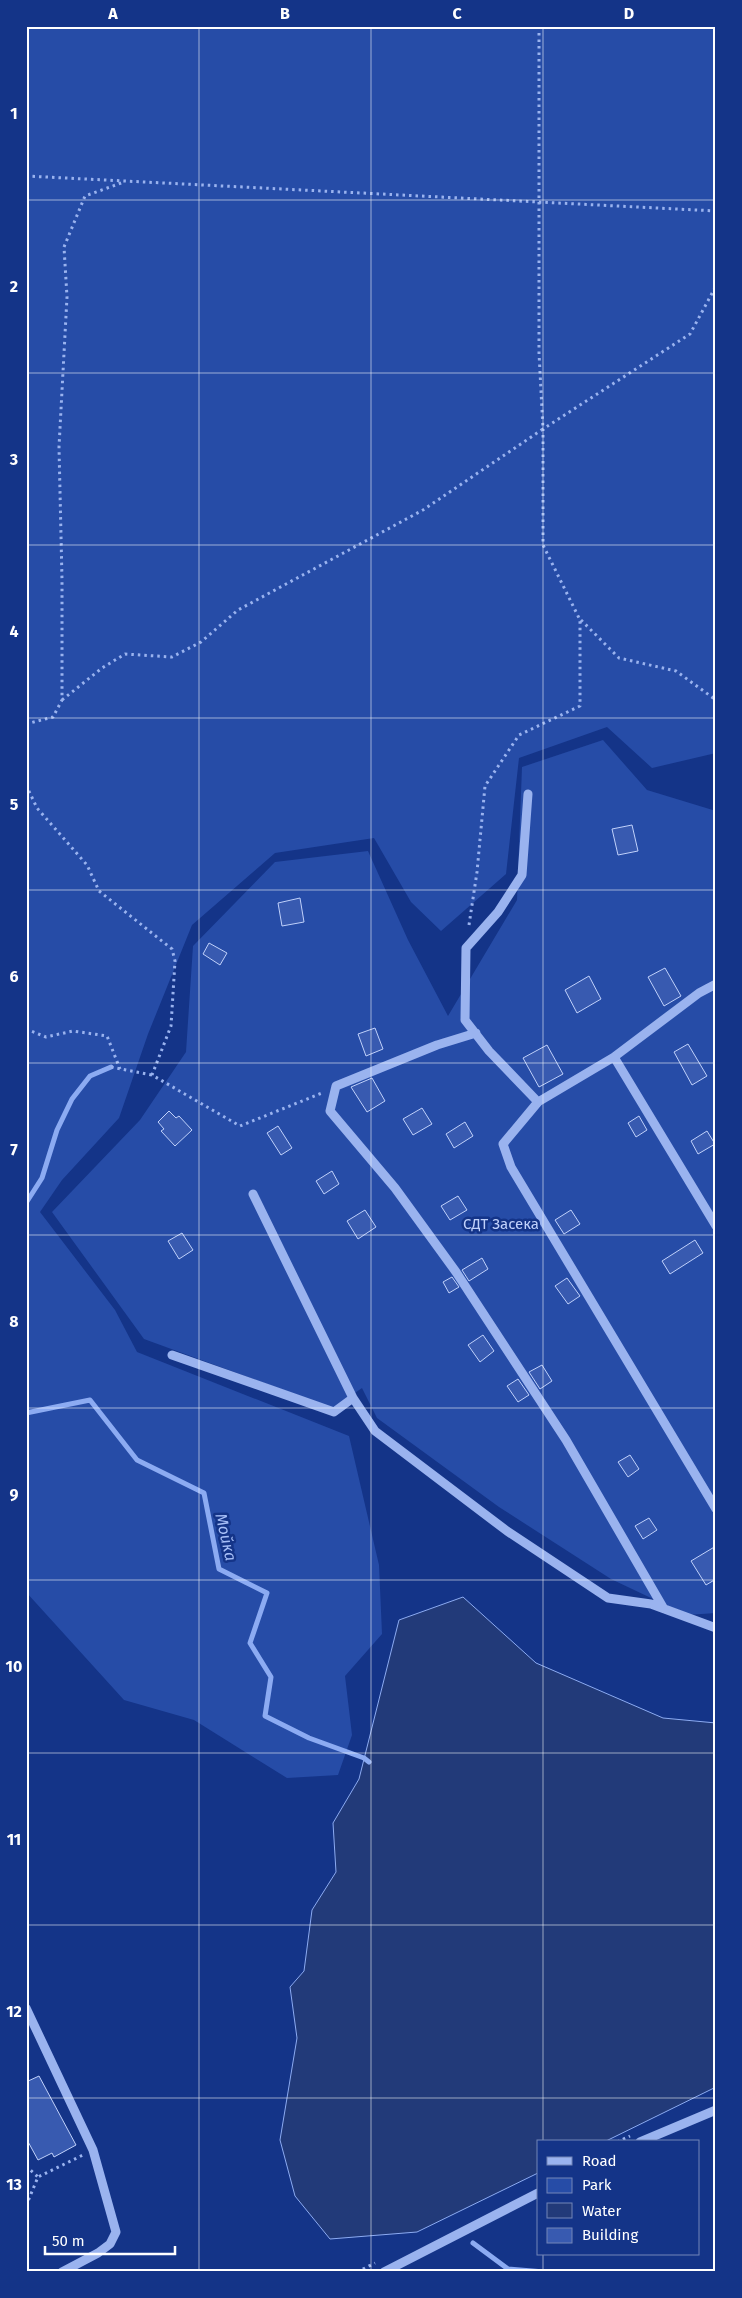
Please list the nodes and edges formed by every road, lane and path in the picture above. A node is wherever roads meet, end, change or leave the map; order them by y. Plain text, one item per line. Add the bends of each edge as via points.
1 (539, 26) edge
2 (26, 176) edge
3 (127, 181) junction
4 (539, 202) junction
5 (716, 211) edge
6 (716, 286) edge
7 (542, 429) junction
8 (580, 620) junction
9 (62, 700) junction
10 (716, 700) edge
11 (26, 724) edge
12 (26, 785) edge
13 (528, 794) dead end
14 (466, 948) junction
15 (716, 984) edge
16 (26, 1029) edge
17 (476, 1033) junction
18 (614, 1057) junction
19 (111, 1067) dead end
20 (120, 1069) dead end
21 (152, 1074) junction
22 (336, 1086) junction
23 (538, 1102) junction
24 (253, 1194) dead end
25 (716, 1226) edge
26 (172, 1355) dead end
27 (354, 1398) junction
28 (716, 1509) edge
29 (664, 1609) junction
30 (716, 1628) edge
31 (26, 2008) edge
32 (716, 2110) edge
33 (645, 2140) edge
34 (93, 2150) junction
35 (26, 2166) edge
36 (38, 2177) junction
37 (537, 2195) edge
38 (26, 2206) edge
39 (62, 2272) edge
40 (384, 2272) edge

1 - 4 path
2 - 3 path
3 - 4 path
3 - 9 path via 85,196 64,247 67,298 59,447
4 - 5 path
4 - 7 path
6 - 7 path via 690,334
7 - 8 path via 542,545
7 - 9 path via 423,510 238,610 201,642 172,657 125,654
8 - 10 path via 619,658 676,671
8 - 14 path via 580,706 519,735 485,786
9 - 11 path via 53,718
12 - 21 path via 37,808 87,864 99,890 172,949 175,962 170,1026
13 - 14 street via 522,875 498,912
14 - 17 street via 465,1020
15 - 18 street via 699,993
16 - 20 path via 46,1037 73,1031 107,1036
17 - 22 street via 437,1045
17 - 23 street
18 - 23 street
18 - 25 street
19 - 21 path
21 - 22 path via 240,1126
22 - 29 street via 330,1111 395,1188 456,1272 566,1440
23 - 28 street via 503,1144 511,1167
24 - 27 street
26 - 27 street via 334,1412
27 - 29 street via 375,1431 507,1531 608,1598
29 - 30 street
31 - 34 street
32 - 33 street
34 - 36 path
34 - 39 street via 116,2232 110,2244 98,2253
35 - 36 path
36 - 38 path
37 - 40 street

